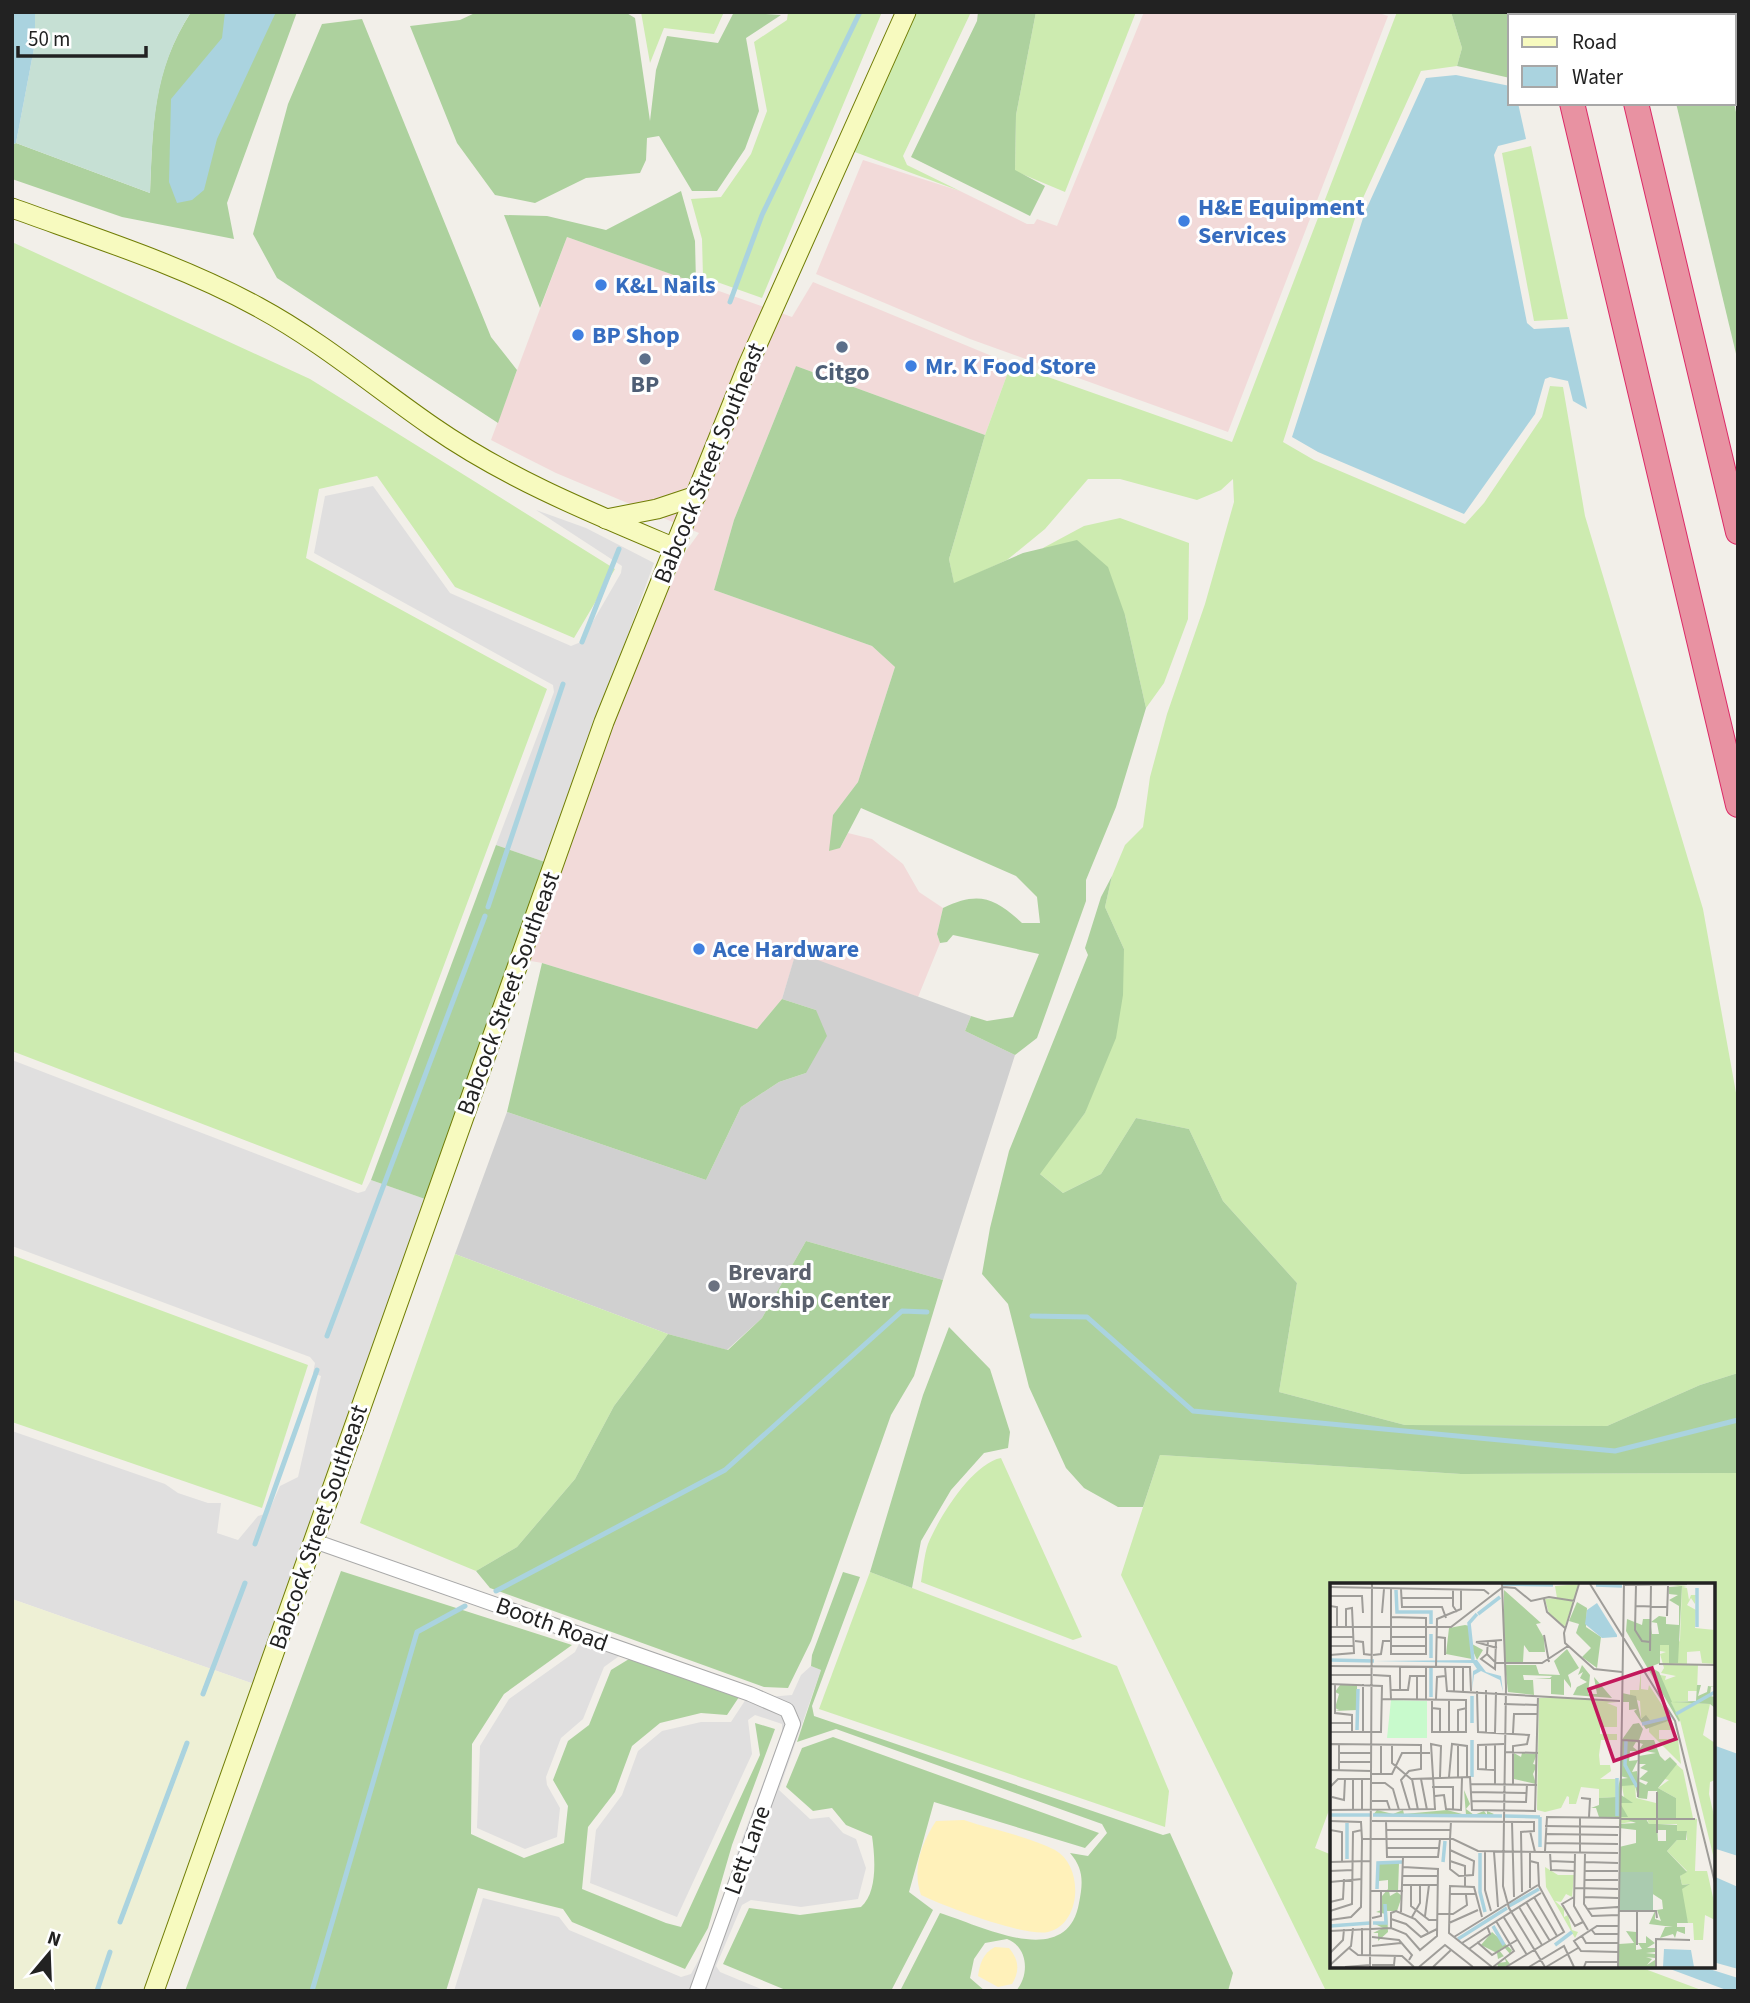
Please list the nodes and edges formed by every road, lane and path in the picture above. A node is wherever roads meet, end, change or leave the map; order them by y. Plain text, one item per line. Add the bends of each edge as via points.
1 (906, 12) edge
2 (1572, 105) edge
3 (1636, 105) edge
4 (12, 208) edge
5 (696, 495) junction
6 (606, 519) junction
7 (1738, 532) edge
8 (675, 548) junction
9 (1738, 805) edge
10 (314, 1541) junction
11 (787, 1710) joint
12 (153, 1991) edge
13 (697, 1991) edge

1 - 5 main road, Babcock Street Southeast via 758,340
2 - 9 highway
3 - 7 highway
4 - 6 main road via 187,272 259,307 480,456
5 - 6 main road
5 - 8 main road, Babcock Street Southeast
6 - 8 main road
8 - 10 main road, Babcock Street Southeast via 604,722
10 - 11 street, Booth Road
10 - 12 main road, Babcock Street Southeast
11 - 13 street, Lett Lane via 793,1724

